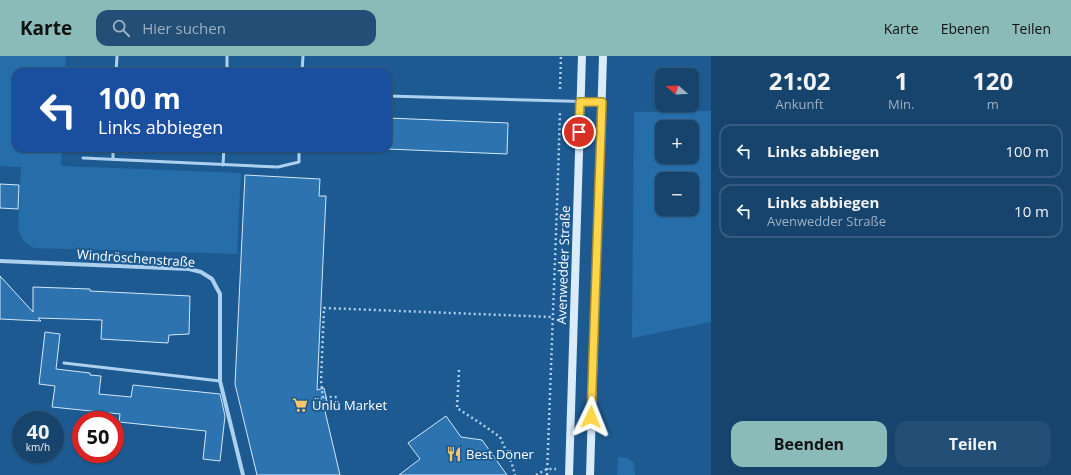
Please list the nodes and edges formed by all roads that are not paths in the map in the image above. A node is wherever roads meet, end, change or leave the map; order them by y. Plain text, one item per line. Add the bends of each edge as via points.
1 (117, 56) edge
2 (227, 56) edge
3 (303, 56) edge
4 (582, 56) edge
5 (603, 56) edge
6 (116, 68) edge
7 (227, 68) edge
8 (302, 68) edge
9 (392, 96) edge
10 (580, 102) junction
11 (602, 102) junction
12 (113, 152) edge
13 (224, 152) edge
14 (299, 152) edge
15 (83, 158) dead end
16 (113, 159) junction
17 (223, 165) junction
18 (0, 261) edge
19 (64, 363) dead end
20 (220, 381) junction
21 (243, 475) edge
22 (569, 475) edge
23 (590, 475) edge

1 - 6 lane
2 - 7 lane
3 - 8 lane
4 - 10 main road, Avenwedder Straße
5 - 11 main road
9 - 10 lane
10 - 11 lane
10 - 22 main road, Avenwedder Straße
11 - 23 main road
12 - 16 lane
13 - 17 lane
14 - 17 lane via 298,162 278,167
15 - 16 lane
16 - 17 lane
18 - 20 street, Windröschenstraße via 189,269 201,272 212,279 220,294
19 - 20 lane
20 - 21 street, Windröschenstraße

